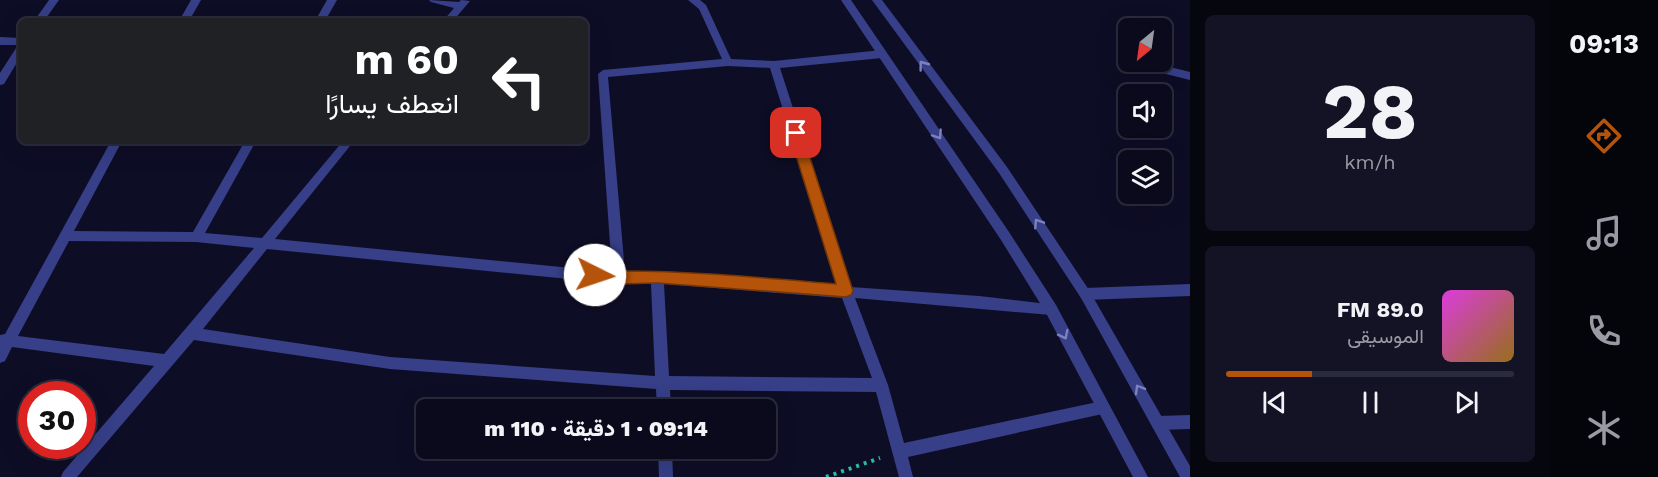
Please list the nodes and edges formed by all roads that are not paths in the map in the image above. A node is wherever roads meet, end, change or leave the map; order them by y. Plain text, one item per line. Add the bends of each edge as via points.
1 (54, 0) edge
2 (196, 0) edge
3 (332, 0) edge
4 (434, 0) edge
5 (693, 0) edge
6 (846, 0) edge
7 (876, 0) edge
8 (463, 3) edge
9 (41, 18) edge
10 (186, 18) edge
11 (322, 18) edge
12 (450, 18) edge
13 (0, 41) edge
14 (18, 42) edge
15 (18, 53) edge
16 (882, 54) junction
17 (728, 62) junction
18 (774, 65) junction
19 (1172, 72) edge
20 (1190, 76) edge
21 (0, 81) edge
22 (115, 144) edge
23 (249, 144) edge
24 (347, 144) edge
25 (64, 236) junction
26 (196, 237) junction
27 (266, 243) junction
28 (657, 277) junction
29 (619, 278) junction
30 (1190, 290) edge
31 (846, 291) junction
32 (1085, 294) junction
33 (1051, 309) junction
34 (191, 333) junction
35 (4, 340) edge
36 (0, 357) edge
37 (166, 361) junction
38 (664, 383) junction
39 (881, 385) junction
40 (664, 399) edge
41 (1102, 408) junction
42 (1190, 422) edge
43 (1158, 423) junction
44 (900, 451) junction
45 (665, 459) edge
46 (68, 477) edge
47 (666, 477) edge
48 (906, 477) edge
49 (1140, 477) edge
50 (1188, 477) edge

1 - 9 street
2 - 10 street
3 - 11 street
4 - 8 street
5 - 17 street via 703,7
6 - 16 street
32 -> 7 street via 1003,170
8 - 12 street
13 - 14 street
15 - 21 street
16 - 18 street
16 -> 33 street
17 - 18 street
17 - 29 street via 603,74
18 - 31 street
19 - 20 street
22 - 25 street
23 - 26 street
24 - 27 street
25 - 26 street
25 - 35 street
26 - 27 street
27 - 29 street
27 - 34 street
28 - 29 street
28 - 31 street
28 - 38 street
30 - 32 street
31 - 33 street
31 - 39 street
43 -> 32 street
33 -> 41 street
34 - 37 street
34 - 38 street via 390,363
35 - 36 street
35 - 37 street
37 - 46 street
38 - 39 street
38 - 40 street
39 - 44 street
41 - 44 street
41 - 49 street
42 - 43 street
43 - 50 street
44 - 48 street
45 - 47 street

